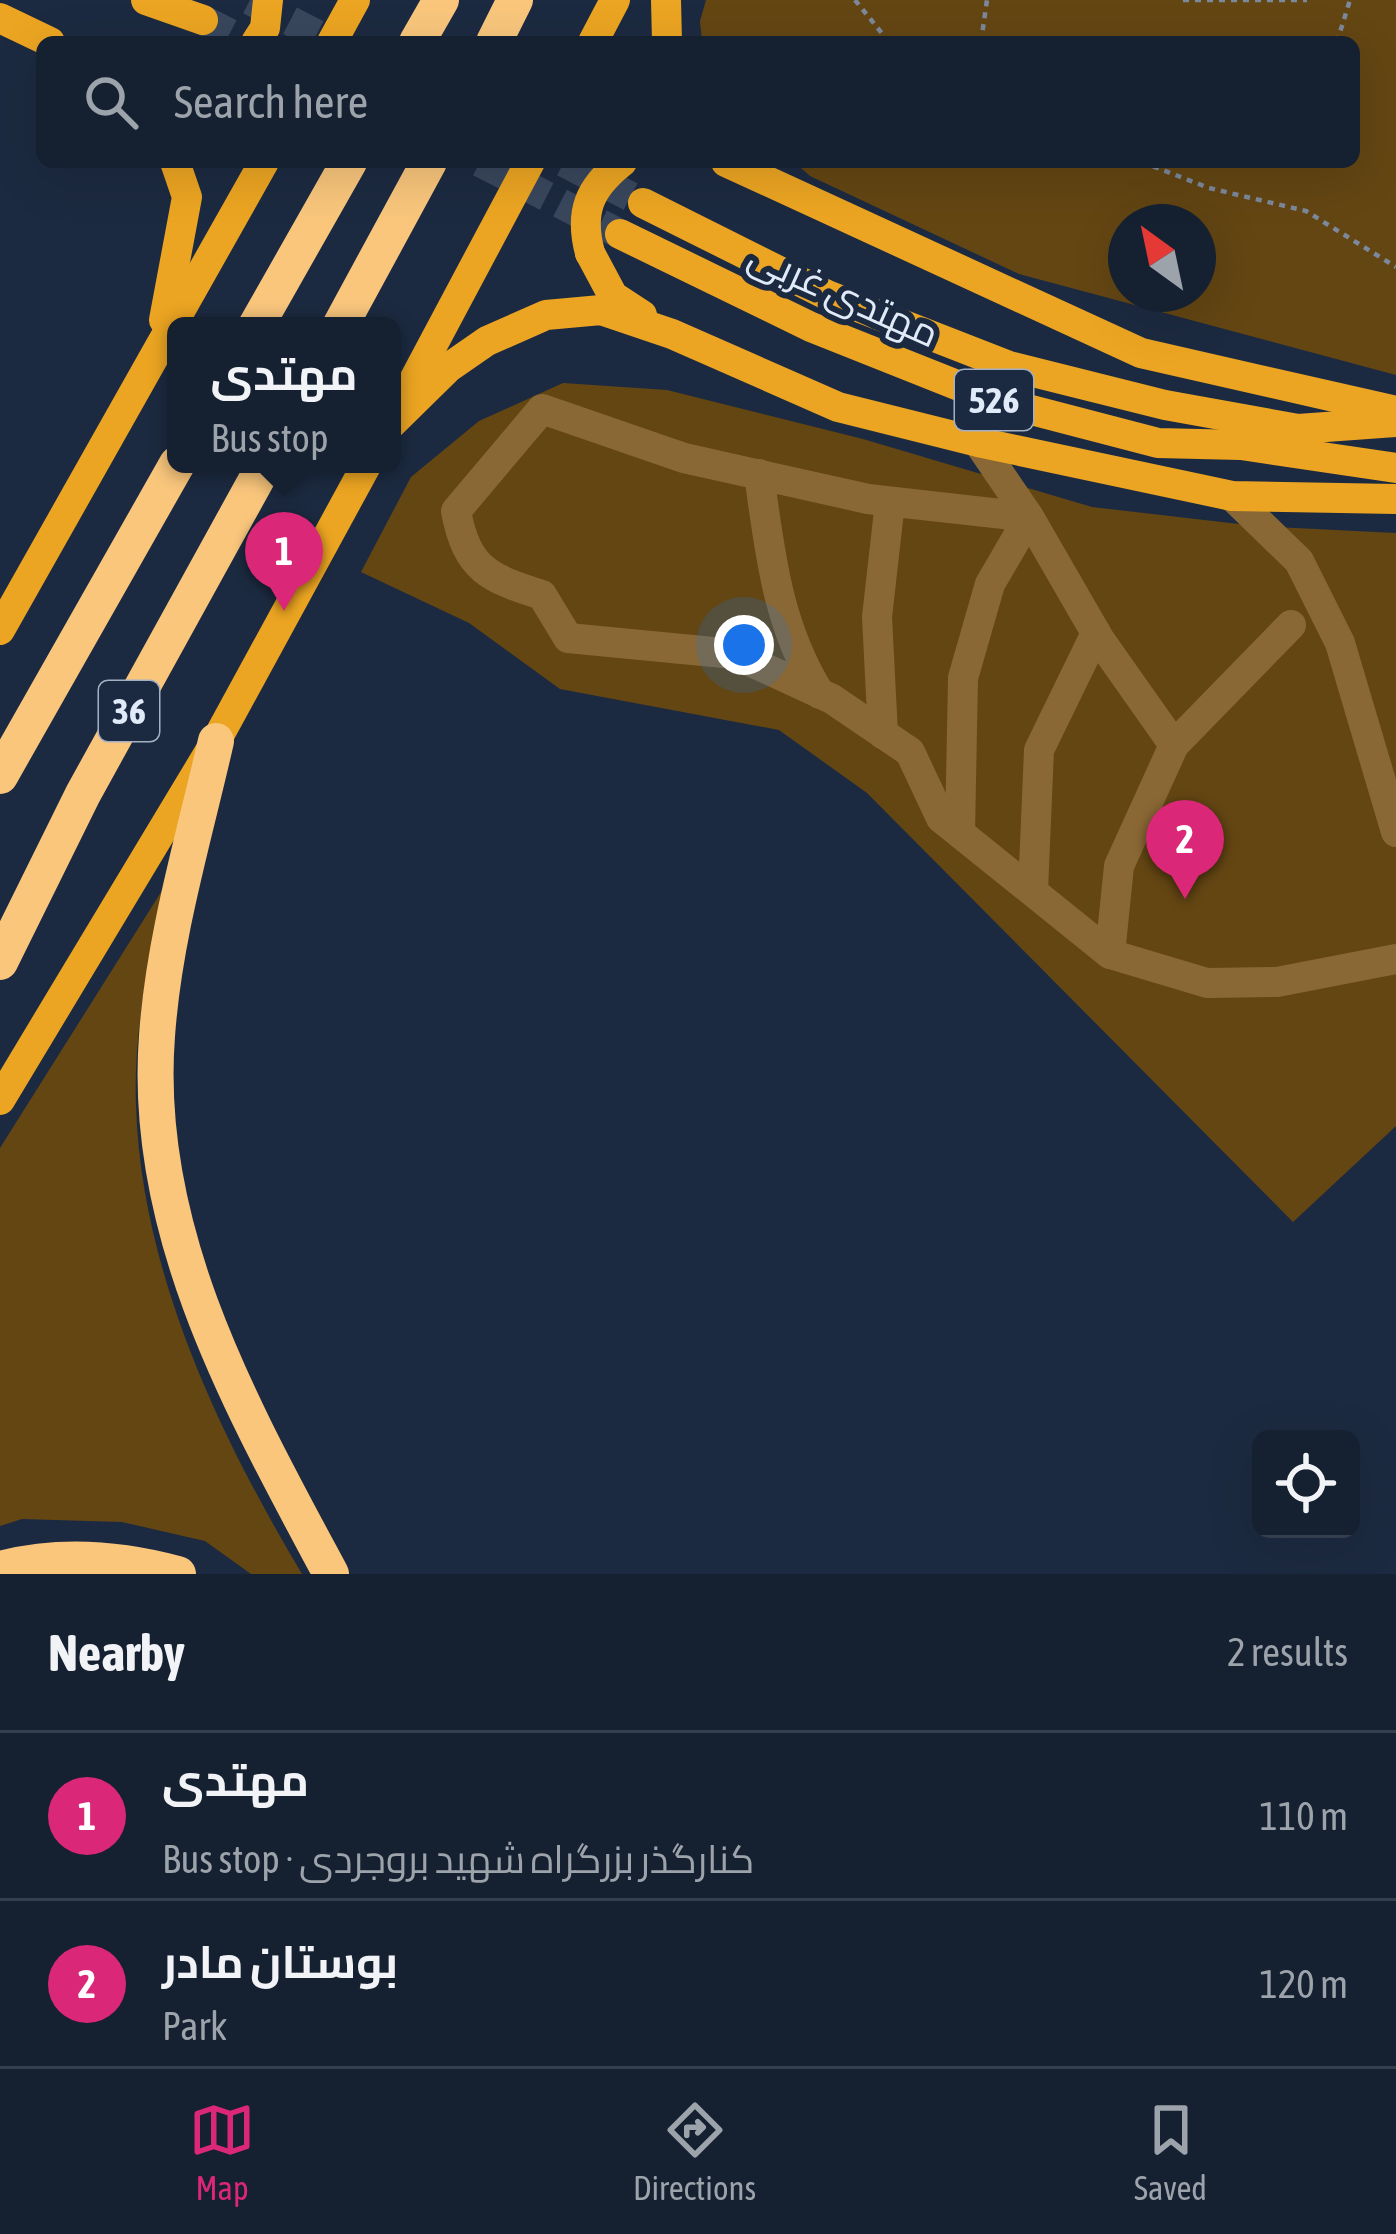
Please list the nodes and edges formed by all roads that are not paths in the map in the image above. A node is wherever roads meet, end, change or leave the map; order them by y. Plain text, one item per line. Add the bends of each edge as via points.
1 (146, 0) edge
2 (268, 0) edge
3 (355, 0) edge
4 (441, 0) edge
5 (515, 0) edge
6 (615, 0) edge
7 (666, 0) edge
8 (0, 18) edge
9 (202, 20) tunnel mouth
10 (38, 36) edge
11 (260, 36) edge
12 (335, 36) edge
13 (420, 36) edge
14 (497, 36) edge
15 (596, 36) edge
16 (667, 36) edge
17 (177, 168) edge
18 (261, 168) edge
19 (346, 168) edge
20 (426, 168) edge
21 (527, 168) edge
22 (614, 168) edge
23 (739, 168) edge
24 (758, 168) edge
25 (784, 189) junction
26 (643, 203) tunnel mouth
27 (620, 234) tunnel mouth
28 (175, 317) edge
29 (261, 317) edge
30 (345, 317) edge
31 (167, 331) edge
32 (673, 334) junction
33 (159, 345) junction
34 (401, 404) edge
35 (1396, 411) edge
36 (401, 412) edge
37 (1396, 422) edge
38 (978, 442) junction
39 (1396, 468) edge
40 (172, 473) edge
41 (260, 473) edge
42 (362, 473) edge
43 (759, 474) junction
44 (1232, 496) junction
45 (1396, 499) edge
46 (890, 502) junction
47 (1029, 517) junction
48 (1291, 625) dead end
49 (0, 630) edge
50 (1096, 633) junction
51 (820, 694) junction
52 (883, 734) junction
53 (216, 741) junction
54 (1174, 745) junction
55 (0, 776) edge
56 (1396, 832) edge
57 (960, 833) junction
58 (1033, 891) junction
59 (1110, 954) junction
60 (1396, 959) edge
61 (0, 962) edge
62 (0, 1100) edge
63 (0, 1569) edge
64 (178, 1574) edge
65 (331, 1574) edge

1 - 9 main road
2 - 11 main road
3 - 12 main road
4 - 13 highway
5 - 14 highway
6 - 15 main road
7 - 16 main road
8 - 10 main road
17 - 33 main road via 187,197
18 - 28 main road
19 - 29 highway
20 - 30 highway
21 - 34 main road
22 - 32 main road, bridge via 596,182 582,224 590,253 613,296
23 - 25 main road
24 - 25 main road
25 - 35 main road via 1141,353
26 - 37 main road, مهتدی غربی / 526 via 827,296 1009,366 1298,429
27 - 39 main road, مهتدی غربی / 526 via 811,326 997,401 1158,443 1241,445
31 - 33 main road
32 - 36 main road via 601,310 546,315 487,341
32 - 38 main road via 838,407
33 - 49 main road
38 - 44 main road
38 - 47 lane
40 - 55 highway, 36
41 - 61 highway, 36
42 - 53 main road
43 - 46 lane
43 - 51 lane via 775,589 795,653
43 - 51 lane via 684,458 542,409 456,511 462,544 490,579 542,595 568,638 734,655
44 - 45 main road
44 - 56 lane via 1299,561 1340,643
46 - 47 lane
46 - 52 lane via 877,617
47 - 50 lane
47 - 57 lane via 990,584 963,678
48 - 54 lane
50 - 54 lane
50 - 58 lane via 1039,750
51 - 52 lane
52 - 57 lane via 910,752 941,818
53 - 62 main road
53 - 65 highway via 169,946 157,1037 164,1177 208,1327
54 - 59 lane via 1119,866
57 - 58 lane
58 - 59 lane
59 - 60 lane via 1207,983 1277,982
63 - 64 highway via 82,1559

